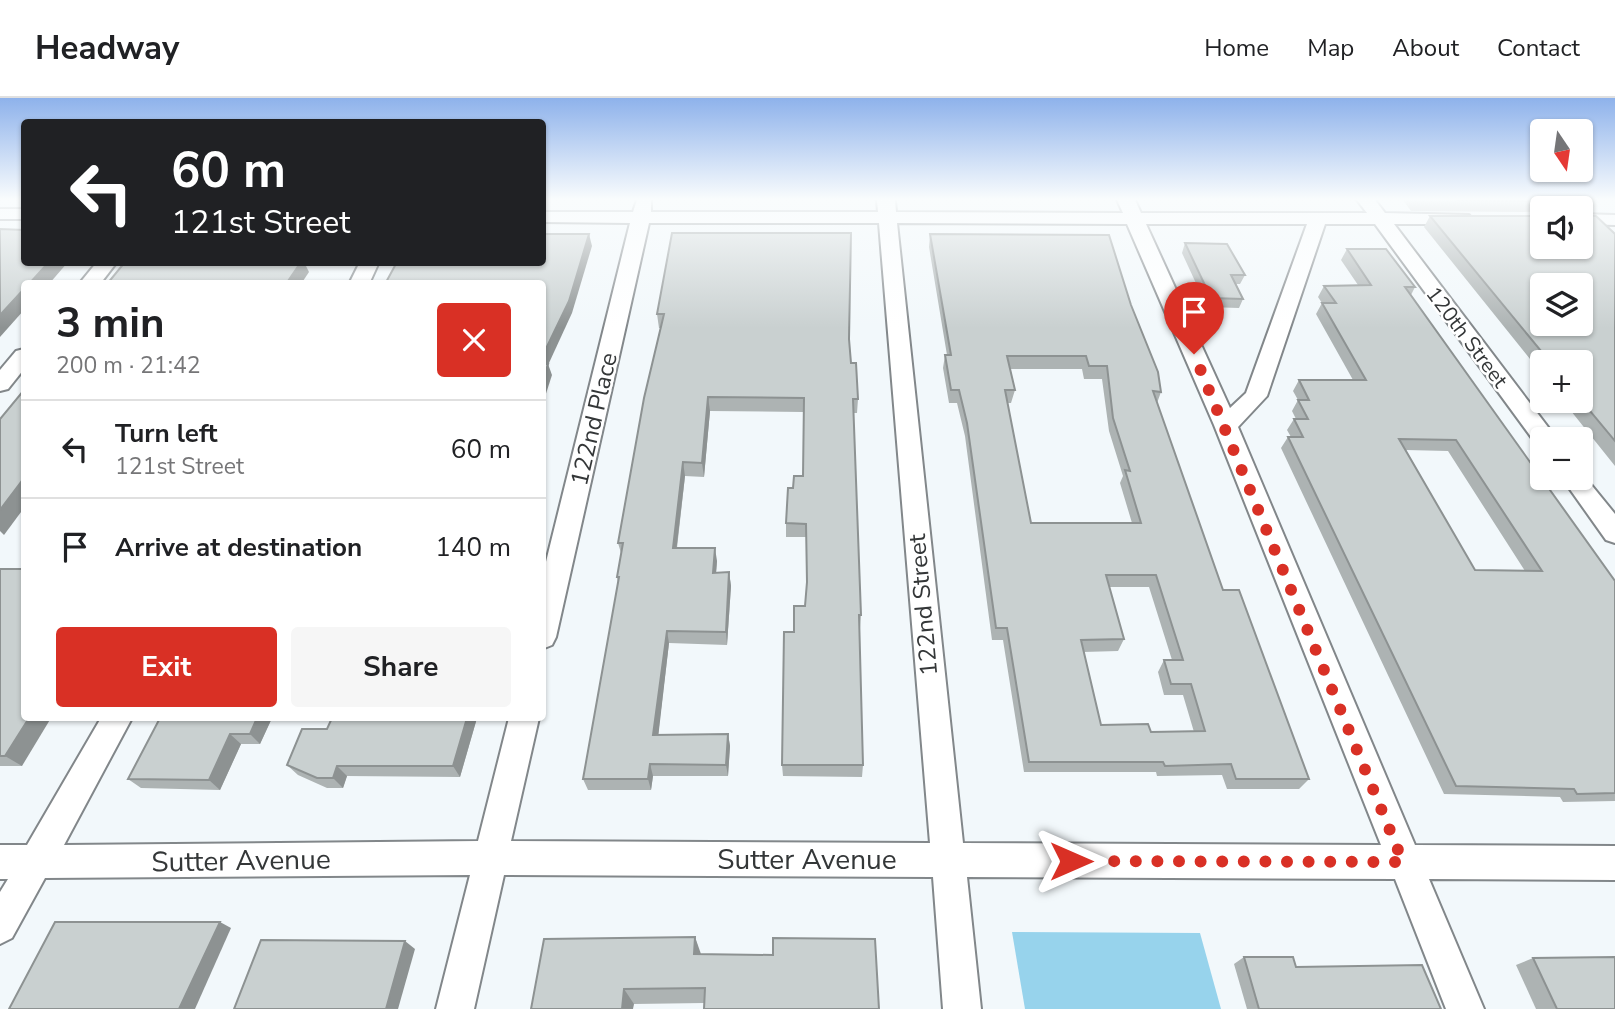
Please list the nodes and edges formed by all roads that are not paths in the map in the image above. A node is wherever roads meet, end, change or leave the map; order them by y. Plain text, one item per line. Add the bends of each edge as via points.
1 (635, 243) edge
2 (890, 243) edge
3 (1145, 243) edge
4 (1310, 243) edge
5 (1397, 243) edge
6 (105, 266) edge
7 (92, 280) edge
8 (21, 360) edge
9 (0, 384) edge
10 (1226, 425) junction
11 (1536, 427) edge
12 (1583, 490) edge
13 (1615, 533) edge
14 (546, 620) edge
15 (115, 721) edge
16 (523, 721) edge
17 (491, 858) junction
18 (947, 861) junction
19 (0, 862) edge
20 (1403, 862) junction
21 (35, 863) junction
22 (1615, 863) edge
23 (0, 926) edge
24 (455, 1009) edge
25 (962, 1009) edge
26 (1465, 1009) edge

1 - 14 street, 122nd Place
2 - 18 street, 122nd Street
3 - 10 street
4 - 10 street via 1256,396
5 - 11 street, 120th Street
6 - 7 street
8 - 9 street
10 - 20 street
12 - 13 street
15 - 21 street
16 - 17 street
17 - 18 street, Sutter Avenue
17 - 21 street, Sutter Avenue
17 - 24 street
18 - 20 street, Sutter Avenue
18 - 25 street, 122nd Street
19 - 21 street, Sutter Avenue
20 - 22 street, Sutter Avenue
20 - 26 street
21 - 23 street

